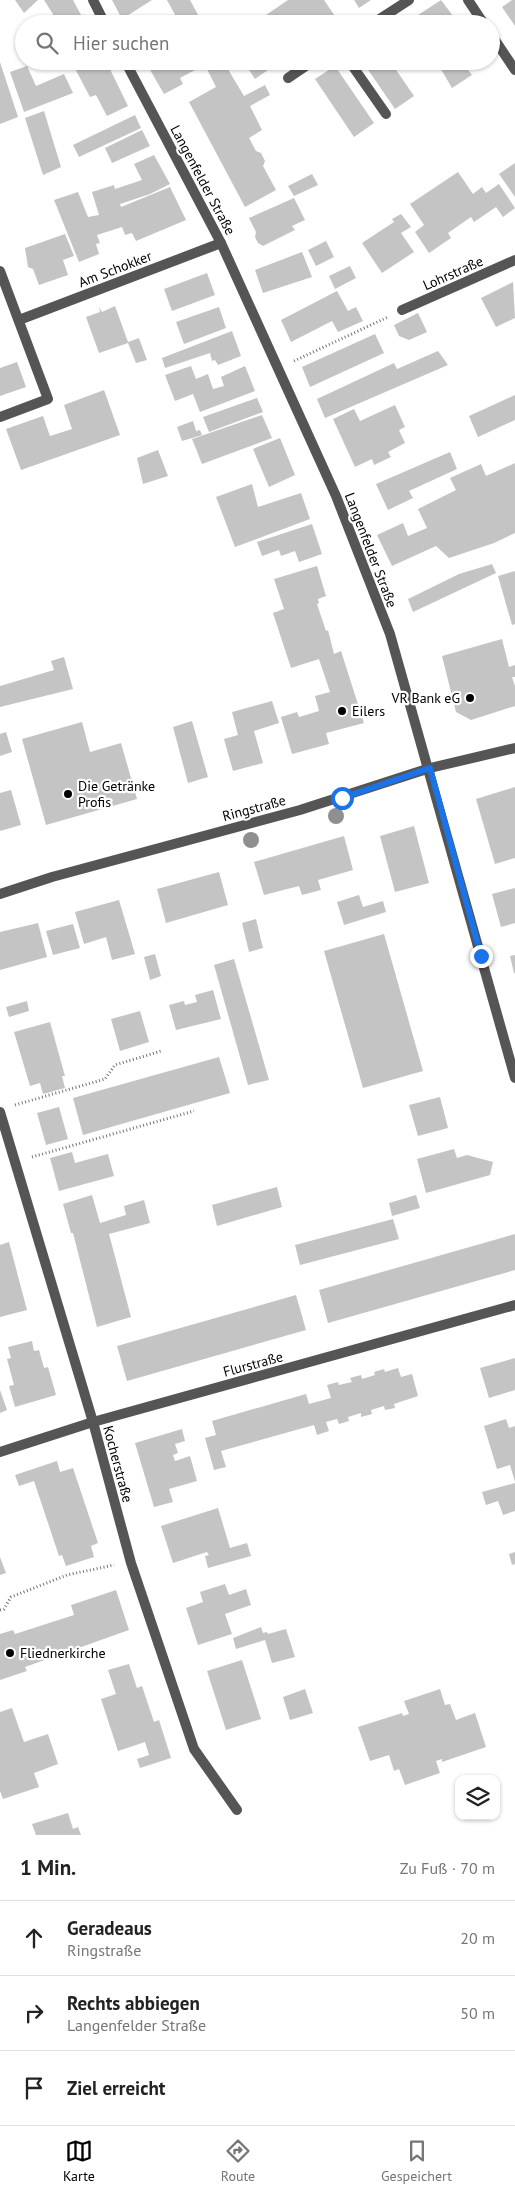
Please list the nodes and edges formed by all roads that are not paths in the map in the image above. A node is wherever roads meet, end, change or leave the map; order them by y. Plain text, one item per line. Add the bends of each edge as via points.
1 (93, 0) edge
2 (409, 0) edge
3 (468, 0) edge
4 (100, 15) edge
5 (386, 15) edge
6 (478, 15) edge
7 (500, 48) edge
8 (130, 70) edge
9 (300, 70) edge
10 (355, 70) edge
11 (515, 70) edge
12 (288, 78) dead end
13 (386, 114) dead end
14 (221, 244) junction
15 (515, 260) edge
16 (0, 270) edge
17 (402, 310) road end
18 (19, 320) junction
19 (0, 417) edge
20 (515, 748) edge
21 (430, 768) junction
22 (0, 894) edge
23 (515, 1078) edge
24 (0, 1112) edge
25 (515, 1305) edge
26 (93, 1422) junction
27 (0, 1452) edge
28 (238, 1810) dead end

1 - 4 street
2 - 5 street
3 - 6 street
7 - 11 street
8 - 14 street, Langenfelder Straße
9 - 12 street
10 - 13 street
14 - 18 street, Am Schokker
14 - 21 street, Langenfelder Straße via 336,496 390,634
15 - 17 street, Lohrstraße
16 - 18 street
18 - 19 street via 48,398
20 - 21 street, Ringstraße
21 - 22 street, Ringstraße via 300,810
21 - 23 street, Langenfelder Straße
24 - 26 street, Kocherstraße
25 - 26 street, Flurstraße
26 - 27 street, Flurstraße
26 - 28 street, Kocherstraße via 131,1563 194,1749

